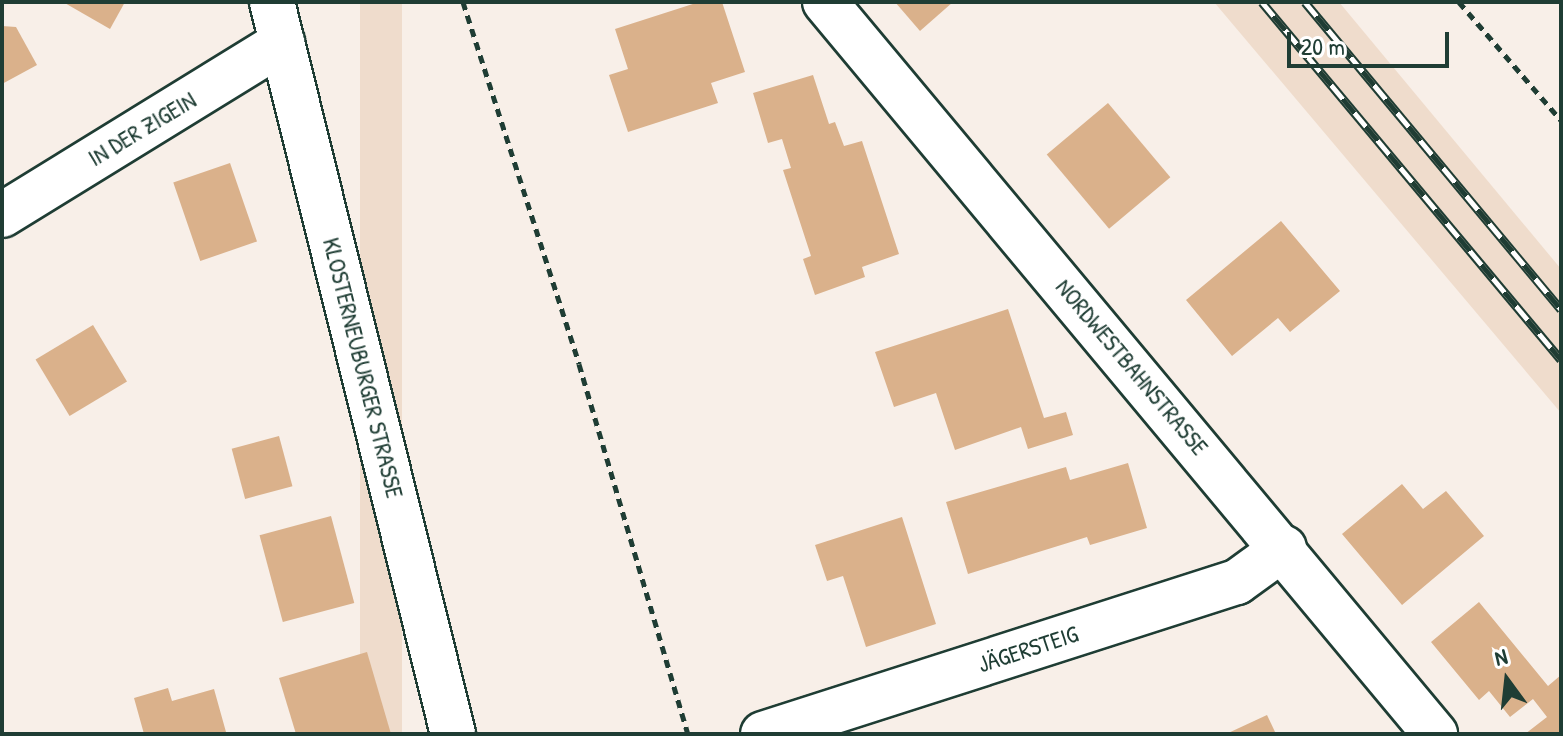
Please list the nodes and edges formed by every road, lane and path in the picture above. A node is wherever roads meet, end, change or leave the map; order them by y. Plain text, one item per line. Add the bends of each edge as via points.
1 (463, 2) edge
2 (825, 2) edge
3 (1459, 2) edge
4 (277, 23) edge
5 (1561, 120) edge
6 (2, 215) edge
7 (1284, 548) junction
8 (453, 734) edge
9 (688, 734) edge
10 (763, 734) edge
11 (1435, 734) edge

1 - 9 path via 579,364
2 - 7 street, NORDWESTBAHNSTRASSE
3 - 5 path
4 - 6 street, IN DER ZIGEIN
4 - 8 street, KLOSTERNEUBURGER STRASSE
7 - 10 street, JÄGERSTEIG via 1237,582
7 - 11 street, NORDWESTBAHNSTRASSE

